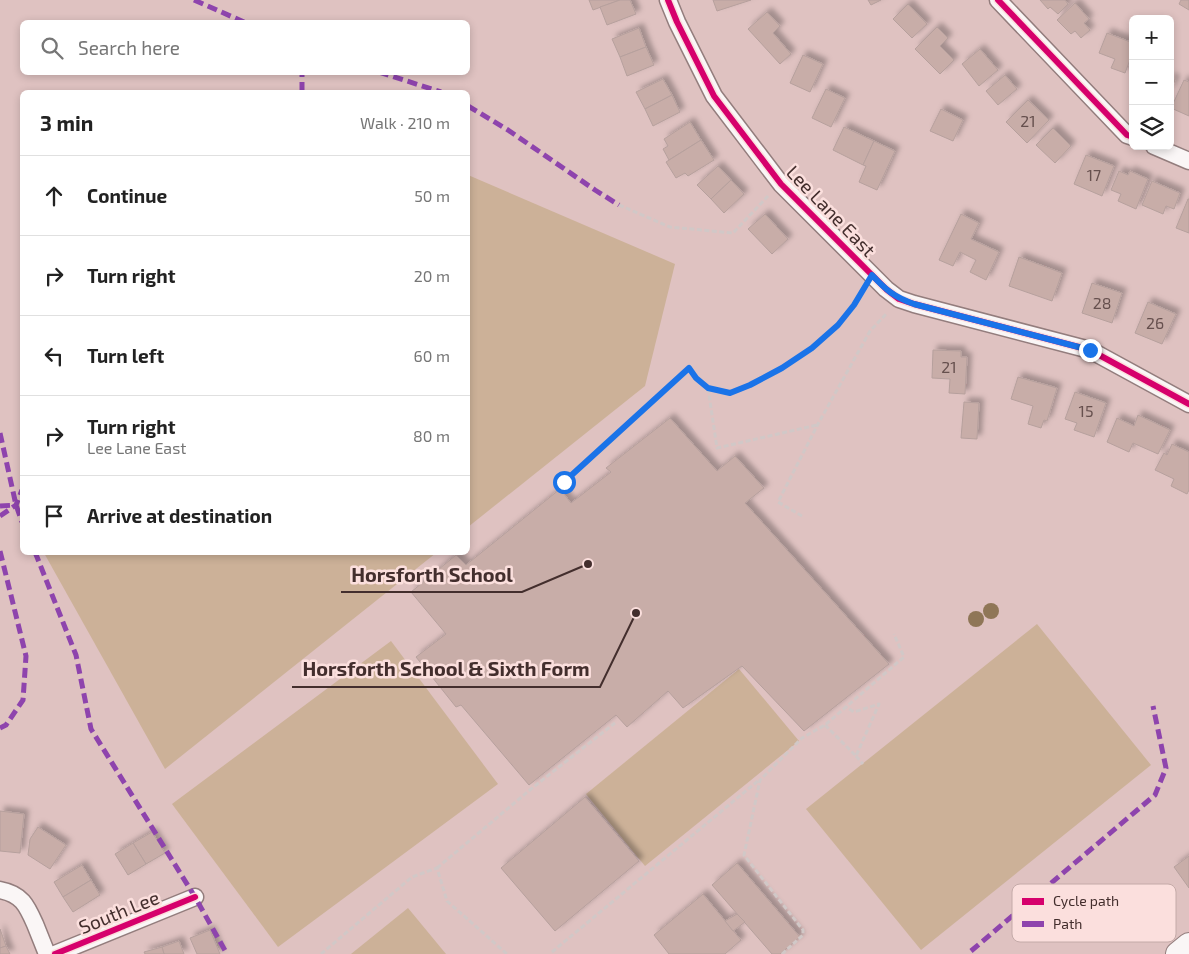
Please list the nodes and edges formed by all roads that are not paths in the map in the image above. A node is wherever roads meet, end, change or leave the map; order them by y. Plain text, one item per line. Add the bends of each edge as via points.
1 (668, 0) edge
2 (998, 0) edge
3 (1129, 136) edge
4 (1163, 150) edge
5 (1189, 161) edge
6 (1189, 404) edge
7 (0, 890) edge
8 (195, 897) dead end
9 (1189, 945) edge
10 (47, 954) edge
11 (55, 954) edge
12 (1178, 954) edge

1 - 6 street, Lee Lane East via 714,96 781,184 886,289 899,299 914,304 1090,350
2 - 3 street
4 - 5 street
7 - 10 street via 20,898 28,907
8 - 11 street, South Lee
9 - 12 street

